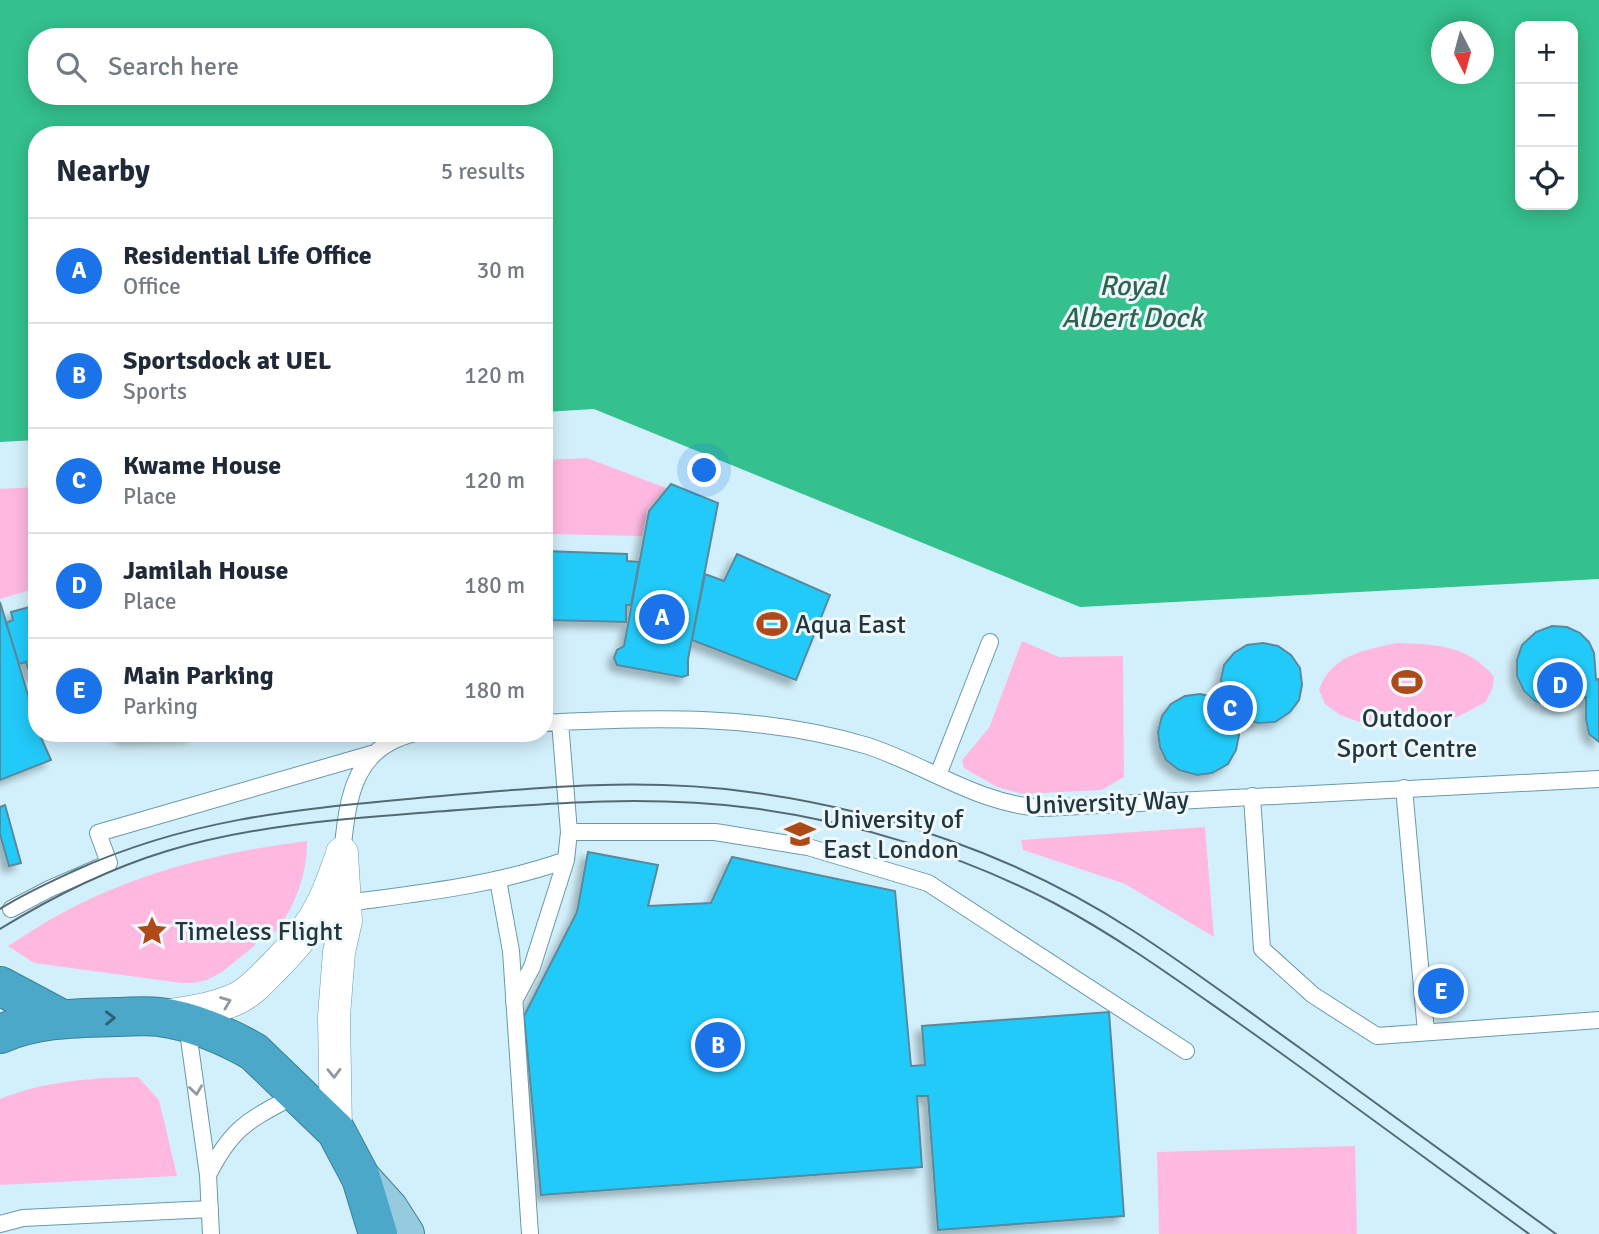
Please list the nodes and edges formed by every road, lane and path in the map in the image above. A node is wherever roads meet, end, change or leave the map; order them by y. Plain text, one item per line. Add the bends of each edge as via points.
1 (990, 642) dead end
2 (553, 722) edge
3 (553, 728) edge
4 (393, 742) edge
5 (375, 753) junction
6 (938, 775) junction
7 (1599, 779) edge
8 (1404, 788) junction
9 (1252, 796) junction
10 (569, 832) junction
11 (342, 853) junction
12 (566, 860) junction
13 (498, 880) junction
14 (347, 903) junction
15 (11, 909) dead end
16 (0, 986) edge
17 (514, 1001) junction
18 (60, 1018) junction
19 (171, 1020) junction
20 (1599, 1020) edge
21 (1426, 1032) junction
22 (0, 1034) edge
23 (1186, 1051) dead end
24 (299, 1093) junction
25 (336, 1131) junction
26 (208, 1175) junction
27 (361, 1178) junction
28 (210, 1209) junction
29 (0, 1224) edge
30 (211, 1234) edge
31 (378, 1234) edge
32 (404, 1234) edge
33 (530, 1234) edge

1 - 6 lane
2 - 6 lane, University Way via 687,719 764,725 869,747
3 - 10 lane
4 - 5 lane
5 - 11 lane via 356,778 350,795
5 - 15 lane via 98,833 109,863
6 - 9 lane, University Way via 1019,807
7 - 8 lane, University Way
8 - 9 lane, University Way
8 - 21 lane
9 - 21 lane via 1262,949 1313,995 1377,1036
10 - 12 lane
10 - 23 lane via 715,832 807,847 928,883
11 - 14 street
19 -> 11 street via 251,990 316,919
12 - 13 lane
12 - 17 lane via 532,967
13 - 14 lane
13 - 17 lane
14 -> 25 street via 335,984
16 - 18 highway
17 - 33 lane
18 -> 19 highway
18 - 22 highway
19 - 24 highway via 239,1043
19 -> 26 lane via 189,1040
20 - 21 lane
24 - 25 highway
24 - 26 lane via 241,1126 219,1151
25 - 27 highway
26 - 28 lane
27 - 31 highway
27 - 32 main road
28 - 29 lane via 23,1218
28 - 30 lane

